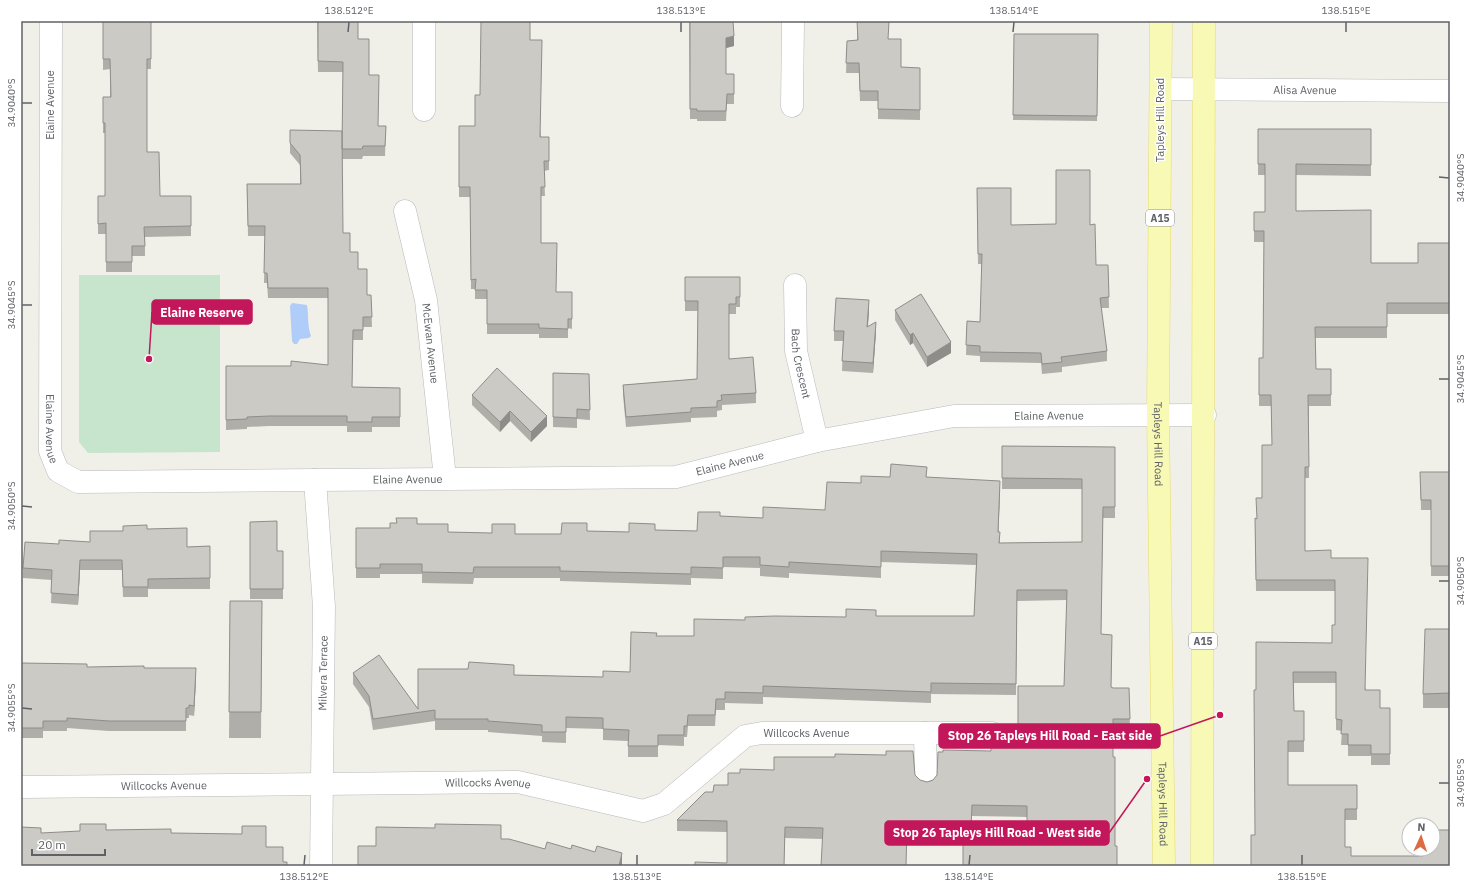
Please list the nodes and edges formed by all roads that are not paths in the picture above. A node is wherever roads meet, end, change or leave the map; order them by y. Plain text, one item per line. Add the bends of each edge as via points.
1 (51, 21) edge
2 (424, 21) edge
3 (793, 21) edge
4 (1161, 21) edge
5 (1204, 21) edge
6 (1161, 89) junction
7 (1204, 90) junction
8 (1450, 92) edge
9 (792, 106) dead end
10 (424, 110) dead end
11 (405, 211) dead end
12 (795, 285) dead end
13 (1158, 415) junction
14 (1204, 415) junction
15 (817, 441) junction
16 (445, 478) junction
17 (315, 480) junction
18 (925, 733) junction
19 (992, 733) dead end
20 (926, 780) edge
21 (322, 784) junction
22 (21, 787) edge
23 (321, 866) edge
24 (1164, 866) edge
25 (1202, 866) edge

1 - 17 street, Elaine Avenue via 50,451 58,471 78,482
2 - 10 street
3 - 9 street
4 - 6 main road, Tapleys Hill Road / A15
5 - 7 main road, A15
6 - 7 street, Alisa Avenue
6 - 13 main road, Tapleys Hill Road / A15
7 - 8 street, Alisa Avenue
7 - 14 main road, A15
11 - 16 street, McEwan Avenue via 426,300
12 - 15 street, Bach Crescent via 796,351
13 - 14 street, Elaine Avenue
13 - 15 street, Elaine Avenue via 954,416
13 - 24 main road, Tapleys Hill Road / A15
14 - 25 main road, A15
15 - 16 street, Elaine Avenue via 676,477
16 - 17 street, Elaine Avenue
17 - 21 street, Milvera Terrace via 324,608
18 - 19 street, Willcocks Avenue
18 - 20 street
18 - 21 street, Willcocks Avenue via 762,733 745,736 664,804 643,811 518,782
21 - 22 street, Willcocks Avenue
21 - 23 street, Milvera Terrace

